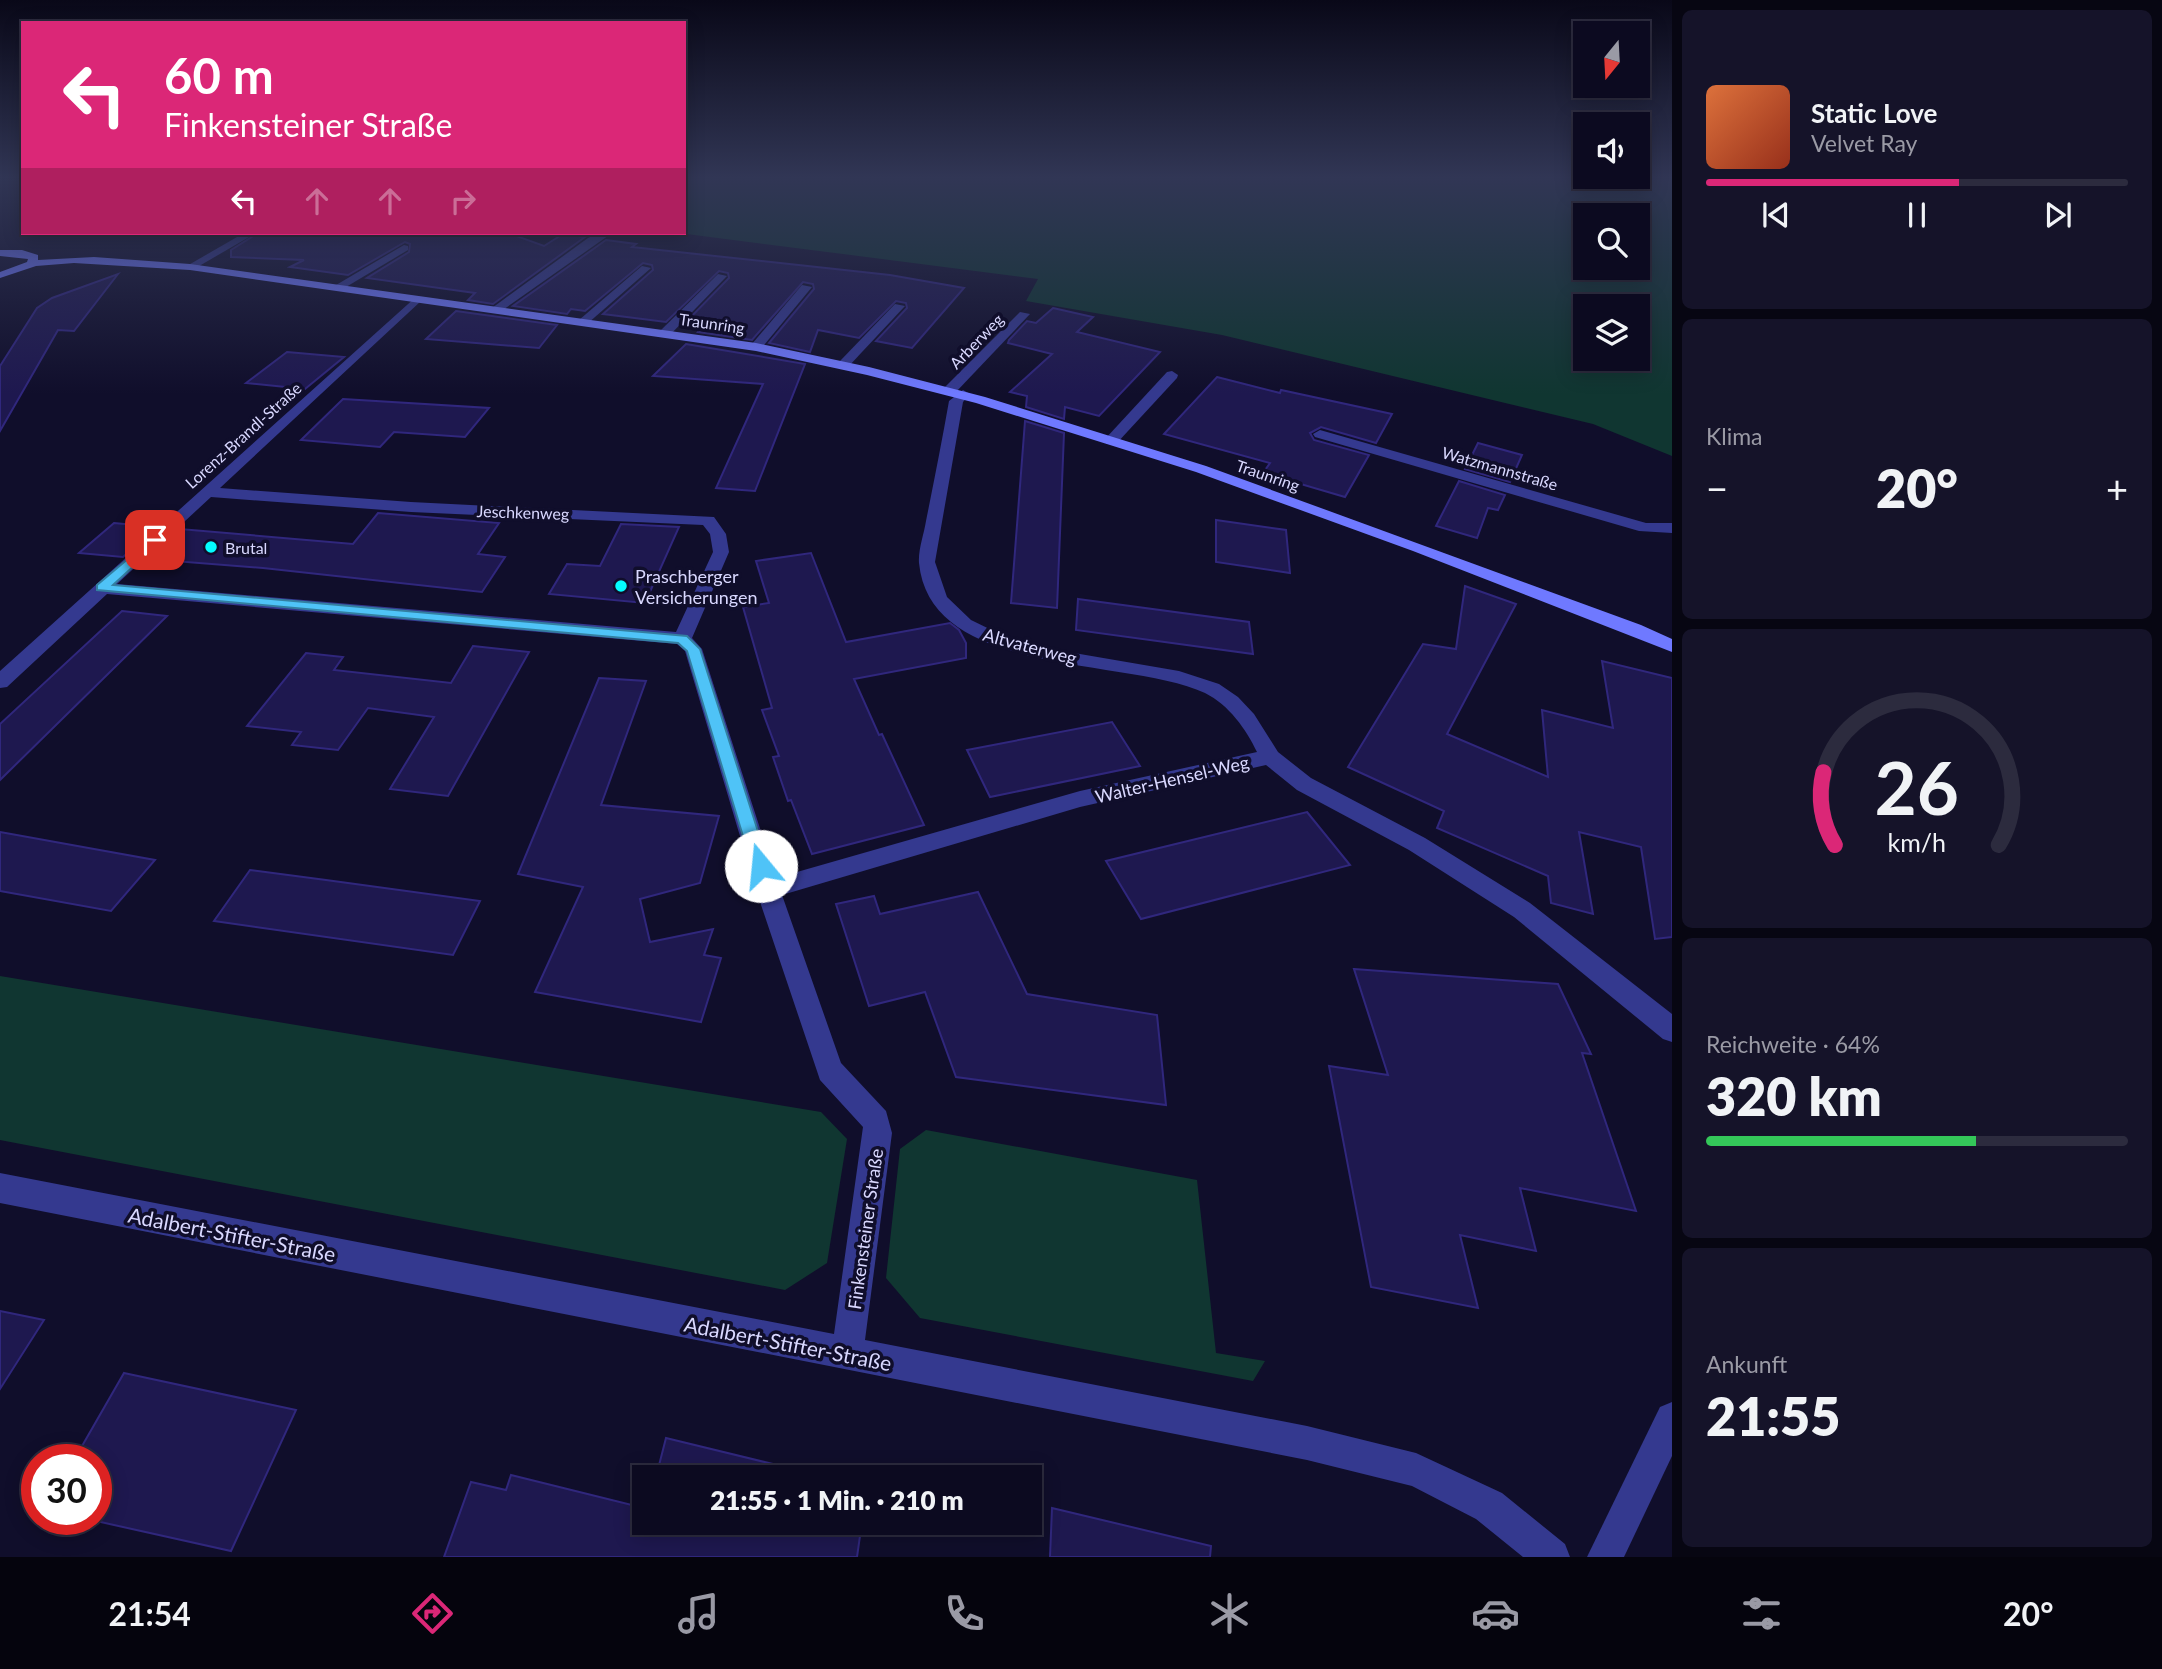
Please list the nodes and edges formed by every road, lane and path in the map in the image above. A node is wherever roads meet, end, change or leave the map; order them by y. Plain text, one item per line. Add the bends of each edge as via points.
1 (223, 249) edge
2 (403, 249) edge
3 (580, 249) edge
4 (4, 253) edge
5 (32, 263) junction
6 (190, 267) junction
7 (646, 268) dead end
8 (0, 275) edge
9 (722, 276) dead end
10 (806, 287) dead end
11 (337, 288) junction
12 (417, 299) junction
13 (899, 306) dead end
14 (496, 310) junction
15 (1024, 314) dead end
16 (583, 322) junction
17 (664, 334) junction
18 (756, 347) junction
19 (844, 364) junction
20 (1172, 375) dead end
21 (957, 392) junction
22 (1320, 434) dead end
23 (1111, 441) junction
24 (207, 492) junction
25 (1672, 528) edge
26 (102, 588) junction
27 (682, 639) junction
28 (1672, 646) edge
29 (0, 682) edge
30 (1270, 757) junction
31 (768, 890) junction
32 (1672, 1030) edge
33 (0, 1188) edge
34 (847, 1354) junction
35 (1672, 1419) edge
36 (1552, 1557) edge
37 (1605, 1557) edge

1 - 6 street
2 - 11 street
3 - 14 street
4 - 5 street via 32,255
5 - 6 street, Traunring via 109,260
5 - 8 street
6 - 11 street, Traunring
7 - 16 street
9 - 17 street, Traunring
10 - 18 street, Traunring
11 - 12 street, Traunring
12 - 14 street, Traunring
12 - 24 street, Lorenz-Brandl-Straße
13 - 19 street
14 - 16 street, Traunring
15 - 21 street, Arberweg
16 - 17 street, Traunring
17 - 18 street, Traunring
18 - 19 street, Traunring
19 - 21 street, Traunring
20 - 23 street
21 - 23 street, Traunring
21 - 30 street, Altvaterweg via 927,562 932,589 942,604 973,630 1002,642 1211,689 1247,718
22 - 25 street, Watzmannstraße via 1645,528
23 - 28 street, Traunring via 1356,523
24 - 26 street, Lorenz-Brandl-Straße
24 - 27 street, Jeschkenweg via 411,507 708,520 718,534 721,552
26 - 27 street
26 - 29 street, Lorenz-Brandl-Straße
27 - 31 street, Finkensteiner Straße via 694,649
30 - 31 street, Walter-Hensel-Weg via 1198,769 1046,808
30 - 32 street, Walter-Hensel-Weg via 1304,784 1417,844 1522,910
31 - 34 street, Finkensteiner Straße via 830,1071 876,1121
33 - 34 street, Adalbert-Stifter-Straße
34 - 36 street, Adalbert-Stifter-Straße via 1307,1443 1416,1470 1489,1506
35 - 37 street

